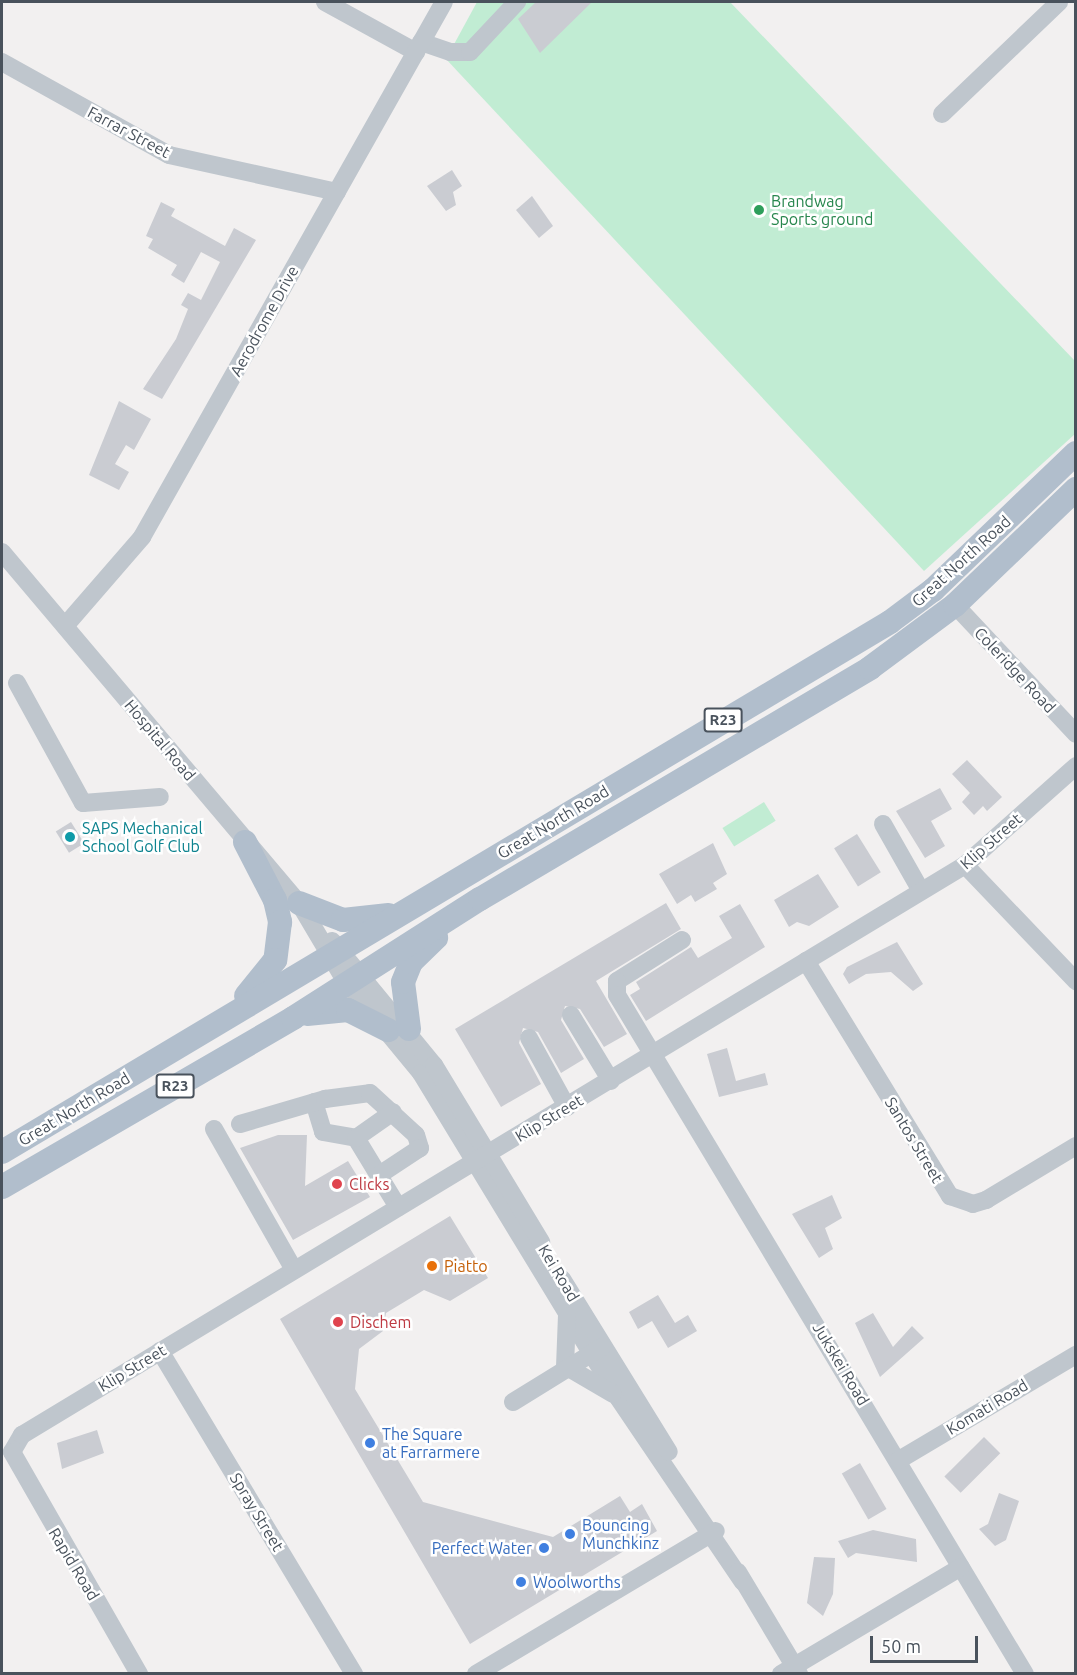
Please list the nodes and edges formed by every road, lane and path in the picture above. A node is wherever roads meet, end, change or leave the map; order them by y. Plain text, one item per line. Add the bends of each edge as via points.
1 (325, 2) edge
2 (444, 2) edge
3 (498, 2) edge
4 (517, 2) edge
5 (1059, 2) edge
6 (489, 32) junction
7 (419, 47) junction
8 (2, 62) edge
9 (942, 114) dead end
10 (337, 192) junction
11 (1076, 453) edge
12 (1076, 489) edge
13 (5, 563) edge
14 (955, 605) junction
15 (65, 626) junction
16 (17, 683) dead end
17 (1076, 734) edge
18 (1076, 766) edge
19 (159, 797) dead end
20 (883, 824) dead end
21 (245, 842) junction
22 (965, 865) junction
23 (921, 891) junction
24 (480, 898) junction
25 (298, 903) junction
26 (401, 913) junction
27 (682, 940) dead end
28 (336, 953) junction
29 (806, 961) junction
30 (353, 978) junction
31 (1076, 981) edge
32 (571, 1015) dead end
33 (292, 1018) junction
34 (223, 1019) junction
35 (398, 1030) junction
36 (529, 1038) dead end
37 (655, 1055) junction
38 (611, 1081) junction
39 (314, 1102) junction
40 (567, 1107) junction
41 (393, 1112) junction
42 (240, 1124) dead end
43 (214, 1129) dead end
44 (356, 1138) junction
45 (1076, 1146) edge
46 (2, 1152) edge
47 (482, 1156) junction
48 (379, 1176) junction
49 (2, 1187) edge
50 (398, 1207) junction
51 (294, 1270) junction
52 (566, 1311) junction
53 (598, 1349) junction
54 (160, 1351) junction
55 (1075, 1357) edge
56 (566, 1367) junction
57 (619, 1399) junction
58 (513, 1402) dead end
59 (7, 1454) edge
60 (899, 1460) junction
61 (712, 1534) junction
62 (961, 1567) junction
63 (791, 1671) edge
64 (139, 1674) edge
65 (354, 1674) edge
66 (476, 1674) edge
67 (1025, 1674) edge

1 - 7 street
2 - 7 street, Aerodrome Drive
3 - 6 street
4 - 6 street
5 - 9 street
6 - 7 street via 466,54
7 - 10 street, Aerodrome Drive
8 - 10 street, Farrar Street via 169,155
10 - 15 street, Aerodrome Drive via 142,537
11 - 26 main road, Great North Road / R23 via 933,590 890,622
12 - 14 main road, Great North Road / R23
13 - 15 street, Hospital Road
14 - 17 street, Coleridge Road
14 - 24 main road, Great North Road / R23 via 870,668
15 - 21 street, Hospital Road
16 - 19 street via 83,803
18 - 22 street, Klip Street
20 - 23 street
21 - 25 street, Hospital Road
21 - 34 main road via 275,900 279,942 266,978
22 - 23 street, Klip Street
22 - 31 street
23 - 29 street, Klip Street
24 - 30 main road, Great North Road / R23
24 - 35 main road via 411,962
25 - 26 main road via 343,920
25 - 28 street, Hospital Road
26 - 28 main road, Great North Road / R23
27 - 37 street, Jukskei Road via 615,987
28 - 30 street, Hospital Road
28 - 34 main road, Great North Road / R23
29 - 37 street, Klip Street
29 - 45 street, Santos Street via 950,1197 973,1204 986,1200
30 - 33 main road, Great North Road / R23
30 - 35 street, Kei Road
32 - 38 street
33 - 35 main road via 336,1008 363,1014
33 - 49 main road, Great North Road / R23
34 - 46 main road, Great North Road / R23
35 - 47 street, Kei Road
36 - 40 street
37 - 38 street, Klip Street
37 - 60 street, Jukskei Road
38 - 40 street, Klip Street
39 - 41 street via 370,1093
39 - 42 street
39 - 44 street via 323,1132
40 - 47 street, Klip Street
41 - 44 street
41 - 48 street via 416,1135 420,1148
43 - 51 street
44 - 48 street
47 - 50 street, Klip Street
47 - 52 street, Kei Road
47 - 53 street, Kei Road
48 - 50 street
50 - 51 street, Klip Street
51 - 54 street, Klip Street
52 - 53 street, Kei Road
52 - 56 street
53 - 56 street
53 - 57 street, Kei Road
53 - 61 street, Kei Road
54 - 59 street, Klip Street via 22,1435
54 - 65 street, Spray Street
55 - 60 street, Komati Road
56 - 57 street
56 - 58 street
57 - 61 street, Kei Road
59 - 64 street, Rapid Road
60 - 62 street, Jukskei Road
61 - 63 street, Kei Road
61 - 66 street
62 - 63 street
62 - 67 street, Jukskei Road

